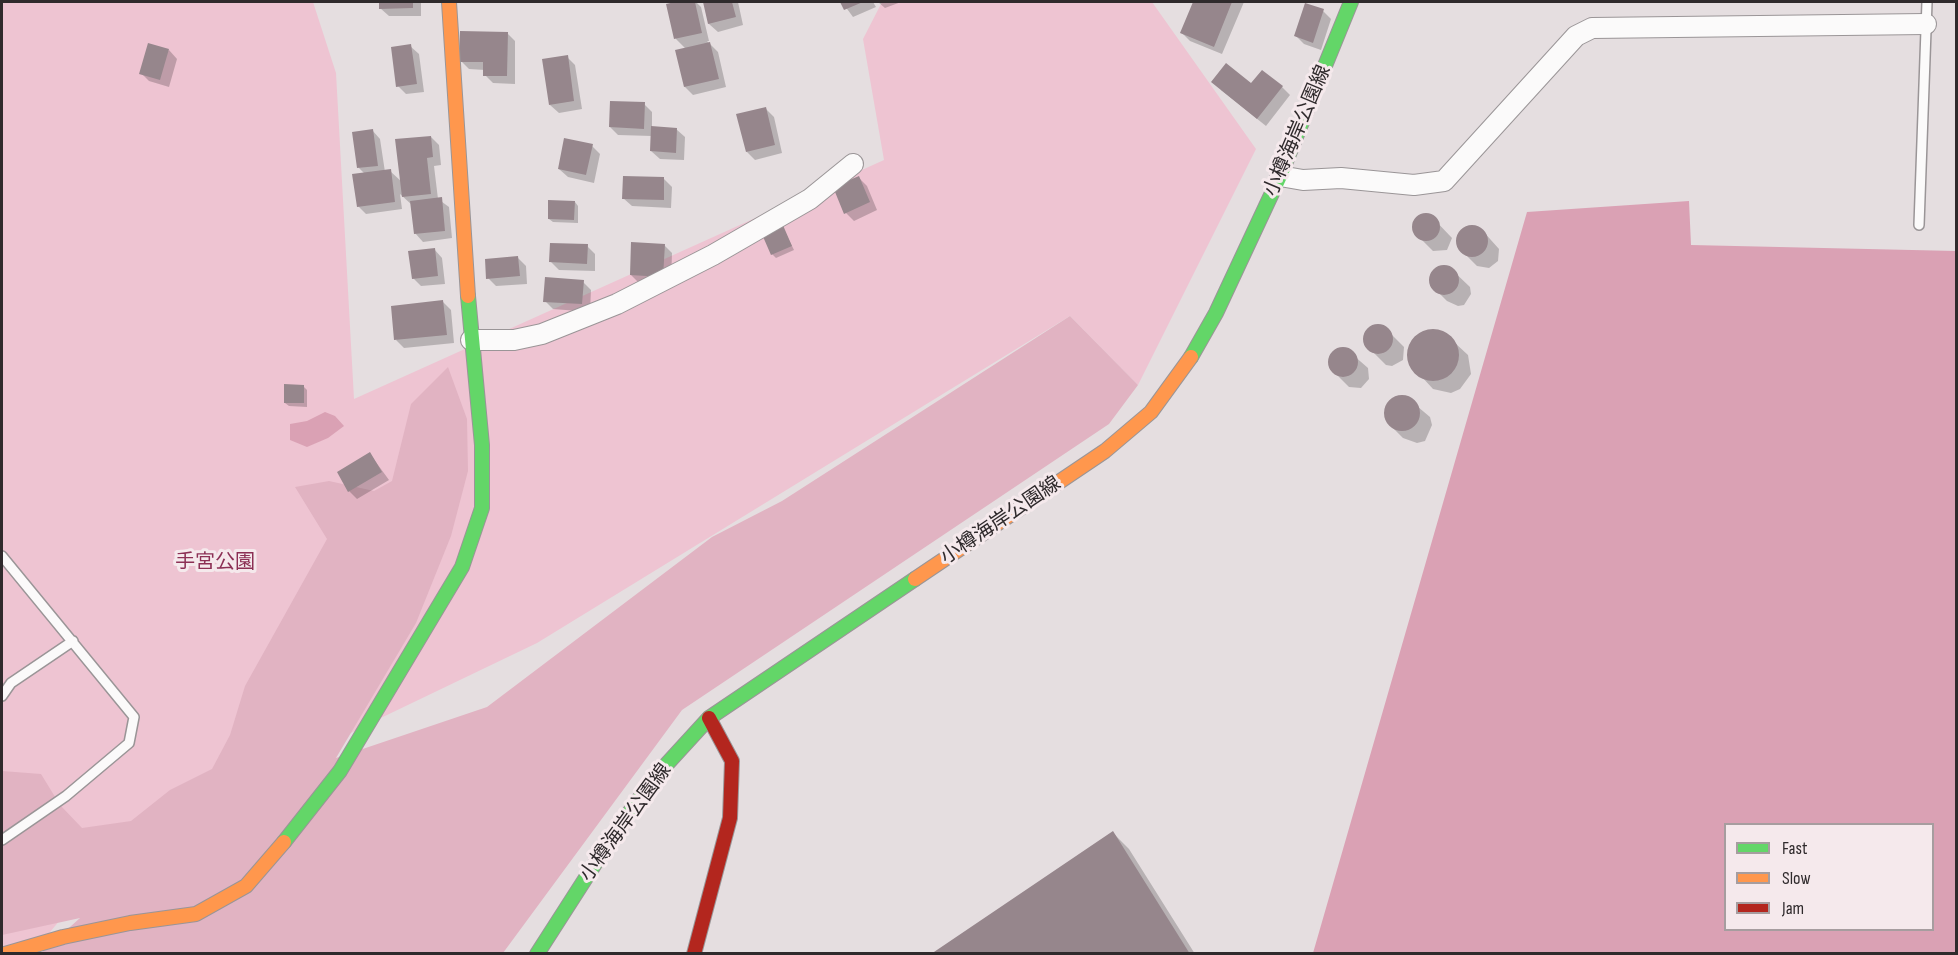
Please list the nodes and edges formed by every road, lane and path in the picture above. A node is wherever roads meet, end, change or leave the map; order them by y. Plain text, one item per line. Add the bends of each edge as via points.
1 (449, 2) edge
2 (1351, 2) edge
3 (1927, 2) edge
4 (1926, 24) junction
5 (853, 164) dead end
6 (1280, 176) junction
7 (1919, 225) dead end
8 (471, 340) junction
9 (2, 556) edge
10 (73, 641) junction
11 (2, 696) edge
12 (709, 718) junction
13 (2, 840) edge
14 (5, 954) edge
15 (537, 954) edge
16 (694, 954) edge

1 - 8 street
2 - 6 street, 小樽海岸公園線
3 - 4 lane
4 - 6 street via 1592,28 1576,36 1444,181 1414,185
4 - 7 lane
5 - 8 street via 810,198 714,255 616,304 542,334 514,340
6 - 12 street, 小樽海岸公園線 via 1216,313 1185,368 1151,412 1105,452
8 - 14 street via 482,445 482,508 462,567 339,771 246,886 196,914 63,937
9 - 10 lane
10 - 11 lane via 10,683
10 - 13 lane via 134,717 129,743 66,796
12 - 15 street, 小樽海岸公園線 via 655,777
12 - 16 street via 732,761 730,818

